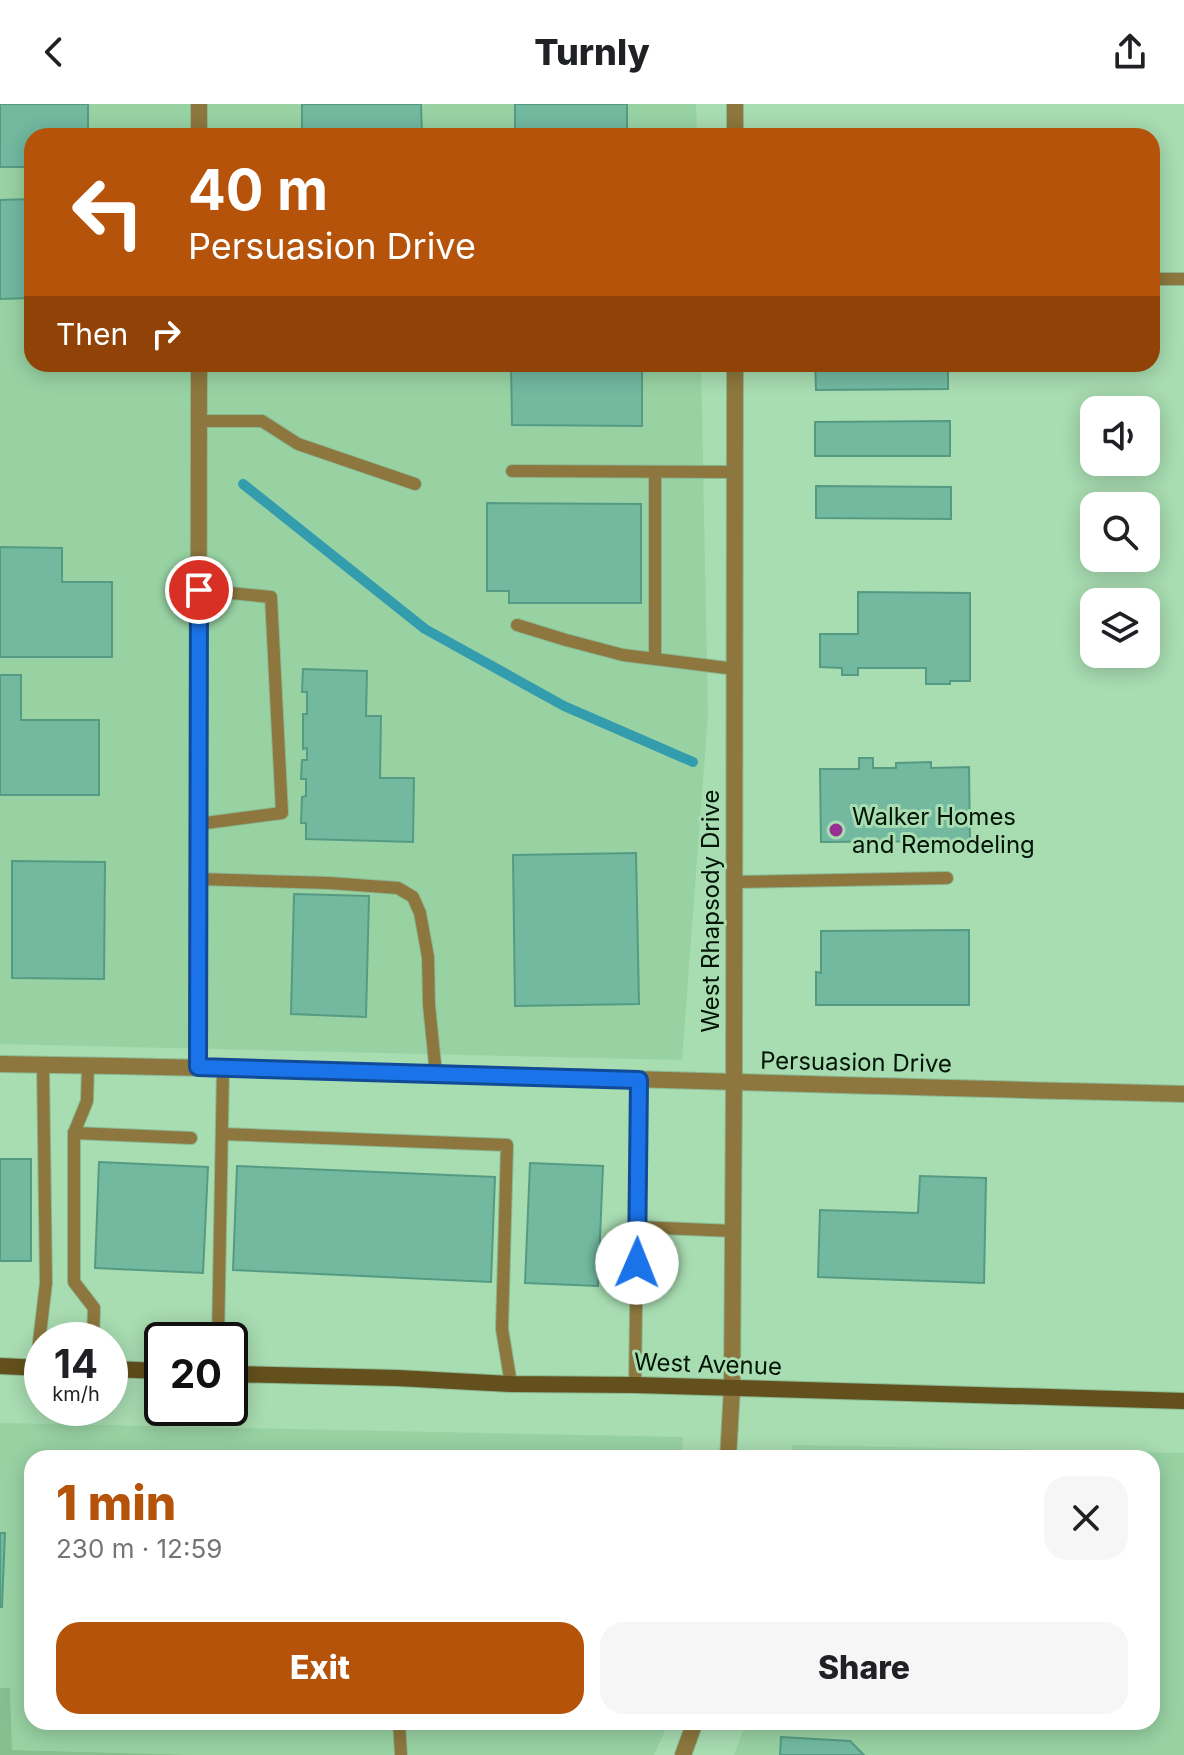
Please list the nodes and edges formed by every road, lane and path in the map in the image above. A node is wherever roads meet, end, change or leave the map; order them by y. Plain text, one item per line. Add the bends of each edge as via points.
1 (199, 104) edge
2 (735, 104) edge
3 (199, 128) edge
4 (735, 128) edge
5 (1160, 279) edge
6 (1184, 279) edge
7 (199, 372) edge
8 (735, 372) edge
9 (199, 421) junction
10 (512, 471) dead end
11 (655, 472) junction
12 (735, 472) junction
13 (415, 484) dead end
14 (199, 590) junction
15 (517, 625) dead end
16 (655, 659) junction
17 (735, 669) junction
18 (198, 824) junction
19 (947, 878) dead end
20 (198, 879) junction
21 (734, 882) junction
22 (0, 1064) edge
23 (43, 1065) junction
24 (88, 1065) junction
25 (198, 1067) junction
26 (223, 1068) junction
27 (436, 1074) junction
28 (639, 1080) junction
29 (734, 1083) junction
30 (1184, 1094) edge
31 (74, 1133) junction
32 (222, 1134) junction
33 (191, 1138) dead end
34 (638, 1227) junction
35 (733, 1231) junction
36 (43, 1322) edge
37 (94, 1322) edge
38 (218, 1322) edge
39 (0, 1366) edge
40 (24, 1367) edge
41 (248, 1374) edge
42 (511, 1384) junction
43 (635, 1385) junction
44 (732, 1388) junction
45 (1184, 1401) edge
46 (728, 1450) edge
47 (399, 1730) edge
48 (692, 1730) edge
49 (401, 1755) edge
50 (683, 1755) edge

1 - 3 street
2 - 4 street
5 - 6 lane
7 - 9 street
8 - 12 street, West Rhapsody Drive
9 - 13 lane via 262,421 298,444
9 - 14 street
10 - 11 lane
11 - 12 lane
11 - 16 lane
12 - 17 street, West Rhapsody Drive
14 - 18 street
14 - 18 lane via 271,597 282,813
15 - 16 lane
16 - 17 lane
17 - 21 street, West Rhapsody Drive
18 - 20 street
19 - 21 lane
20 - 25 street
20 - 27 lane via 398,888 413,897 428,957
21 - 29 street, West Rhapsody Drive
22 - 23 street, Persuasion Drive
23 - 24 street, Persuasion Drive
23 - 36 lane
24 - 25 street, Persuasion Drive
24 - 31 lane via 87,1101
25 - 26 street, Persuasion Drive
26 - 27 street, Persuasion Drive
26 - 32 lane
27 - 28 street, Persuasion Drive
28 - 29 street, Persuasion Drive
28 - 34 lane
29 - 30 street, Persuasion Drive
29 - 35 street, West Rhapsody Drive
31 - 33 lane
31 - 37 lane via 74,1282 94,1308
32 - 38 lane
32 - 42 lane via 507,1145 502,1329
34 - 35 lane
34 - 43 lane
35 - 44 street, West Rhapsody Drive
39 - 40 main road
41 - 42 main road, West Avenue
42 - 43 main road, West Avenue
43 - 44 main road, West Avenue
44 - 45 main road, West Avenue
44 - 46 street, West Rhapsody Drive
47 - 49 lane
48 - 50 street

